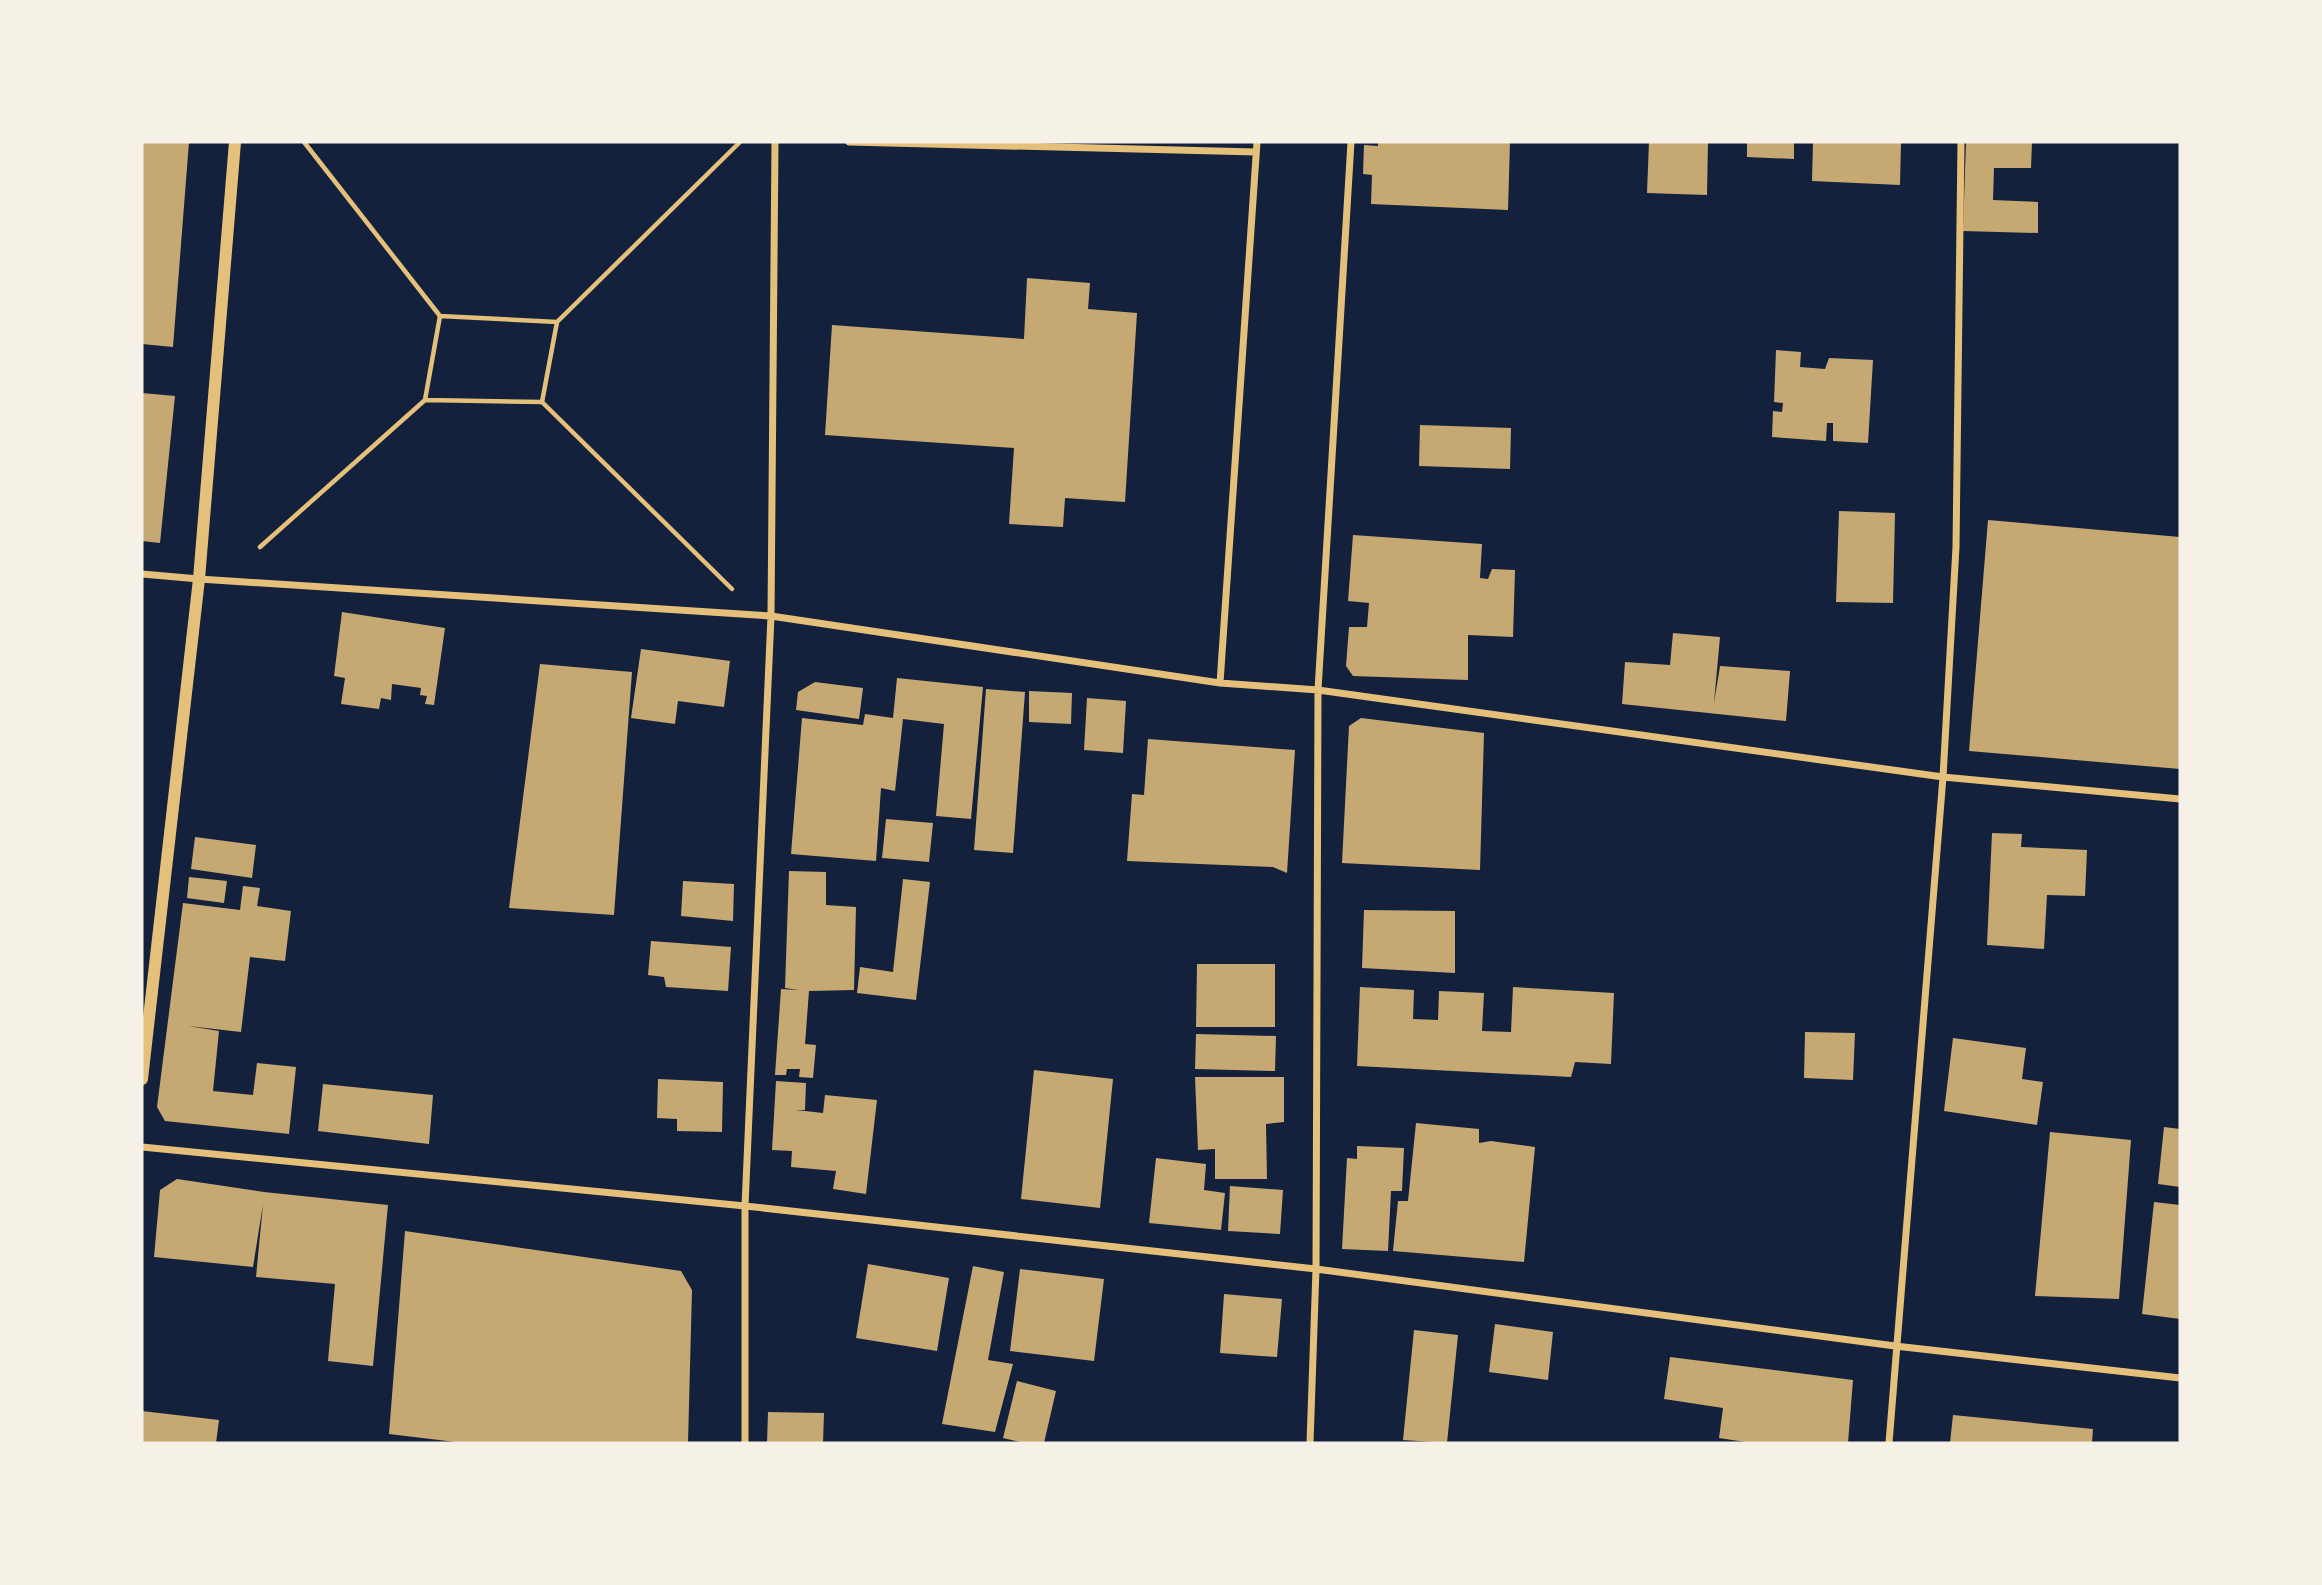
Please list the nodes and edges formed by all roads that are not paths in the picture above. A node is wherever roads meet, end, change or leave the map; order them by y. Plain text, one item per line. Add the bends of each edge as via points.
1 (235, 142) edge
2 (775, 142) edge
3 (849, 142) edge
4 (1257, 142) edge
5 (1351, 142) edge
6 (1961, 142) edge
7 (1256, 152) junction
8 (142, 574) edge
9 (199, 579) junction
10 (771, 616) junction
11 (1220, 683) junction
12 (1318, 690) junction
13 (1943, 777) junction
14 (2180, 799) edge
15 (142, 1079) edge
16 (142, 1147) edge
17 (745, 1206) junction
18 (1316, 1269) junction
19 (1895, 1346) junction
20 (2180, 1378) edge
21 (745, 1443) edge
22 (1310, 1443) edge
23 (1889, 1443) edge

1 - 9 street
2 - 10 street
3 - 7 street
4 - 7 street
5 - 12 street
6 - 13 street via 1956,547
7 - 11 street
8 - 9 street
9 - 10 street
9 - 15 street
10 - 11 street
10 - 17 street
11 - 12 street
12 - 13 street
12 - 18 street
13 - 14 street
13 - 19 street
16 - 17 street
17 - 18 street
17 - 21 street
18 - 19 street
18 - 22 street
19 - 20 street
19 - 23 street

